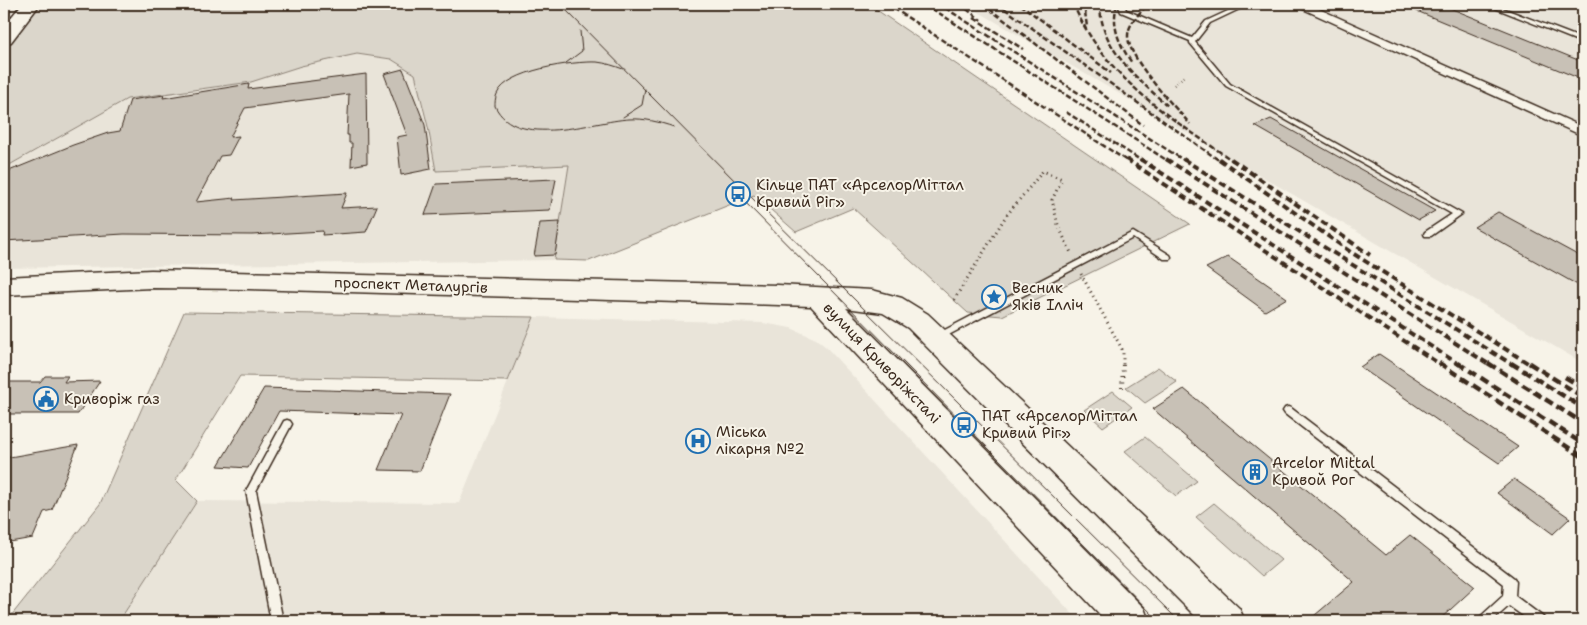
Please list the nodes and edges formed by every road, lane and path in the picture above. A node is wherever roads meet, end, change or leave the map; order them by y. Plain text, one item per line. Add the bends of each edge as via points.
1 (31, 4) edge
2 (1121, 4) edge
3 (1247, 4) edge
4 (1298, 4) edge
5 (1488, 4) edge
6 (4, 38) edge
7 (1193, 40) junction
8 (1583, 41) edge
9 (1184, 76) dead end
10 (1174, 85) dead end
11 (1583, 132) edge
12 (1428, 234) dead end
13 (1167, 257) dead end
14 (1076, 264) junction
15 (4, 286) edge
16 (818, 296) junction
17 (954, 300) dead end
18 (936, 338) junction
19 (1122, 388) dead end
20 (1288, 411) dead end
21 (288, 424) dead end
22 (1509, 599) junction
23 (277, 621) edge
24 (1131, 621) edge
25 (1226, 621) edge
26 (1484, 621) edge
27 (1539, 621) edge

1 - 6 main road
2 - 7 lane via 1123,11
3 - 7 lane via 1208,22
4 - 11 street
5 - 8 lane
7 - 12 lane via 1228,85 1458,214
9 - 10 path
13 - 14 lane via 1133,235
14 - 17 path via 1058,225 1052,200 1062,179 1043,171 1017,200
14 - 18 lane
14 - 19 path via 1123,351
15 - 16 main road, проспект Металургів via 151,279 249,280
16 - 18 main road, вулиця Криворіжсталі via 872,300 892,305 918,321
16 - 24 main road, вулиця Криворіжсталі
18 - 25 main road, вулиця Криворіжсталі
20 - 22 lane via 1510,582
21 - 23 lane via 251,491
22 - 26 lane
22 - 27 lane

